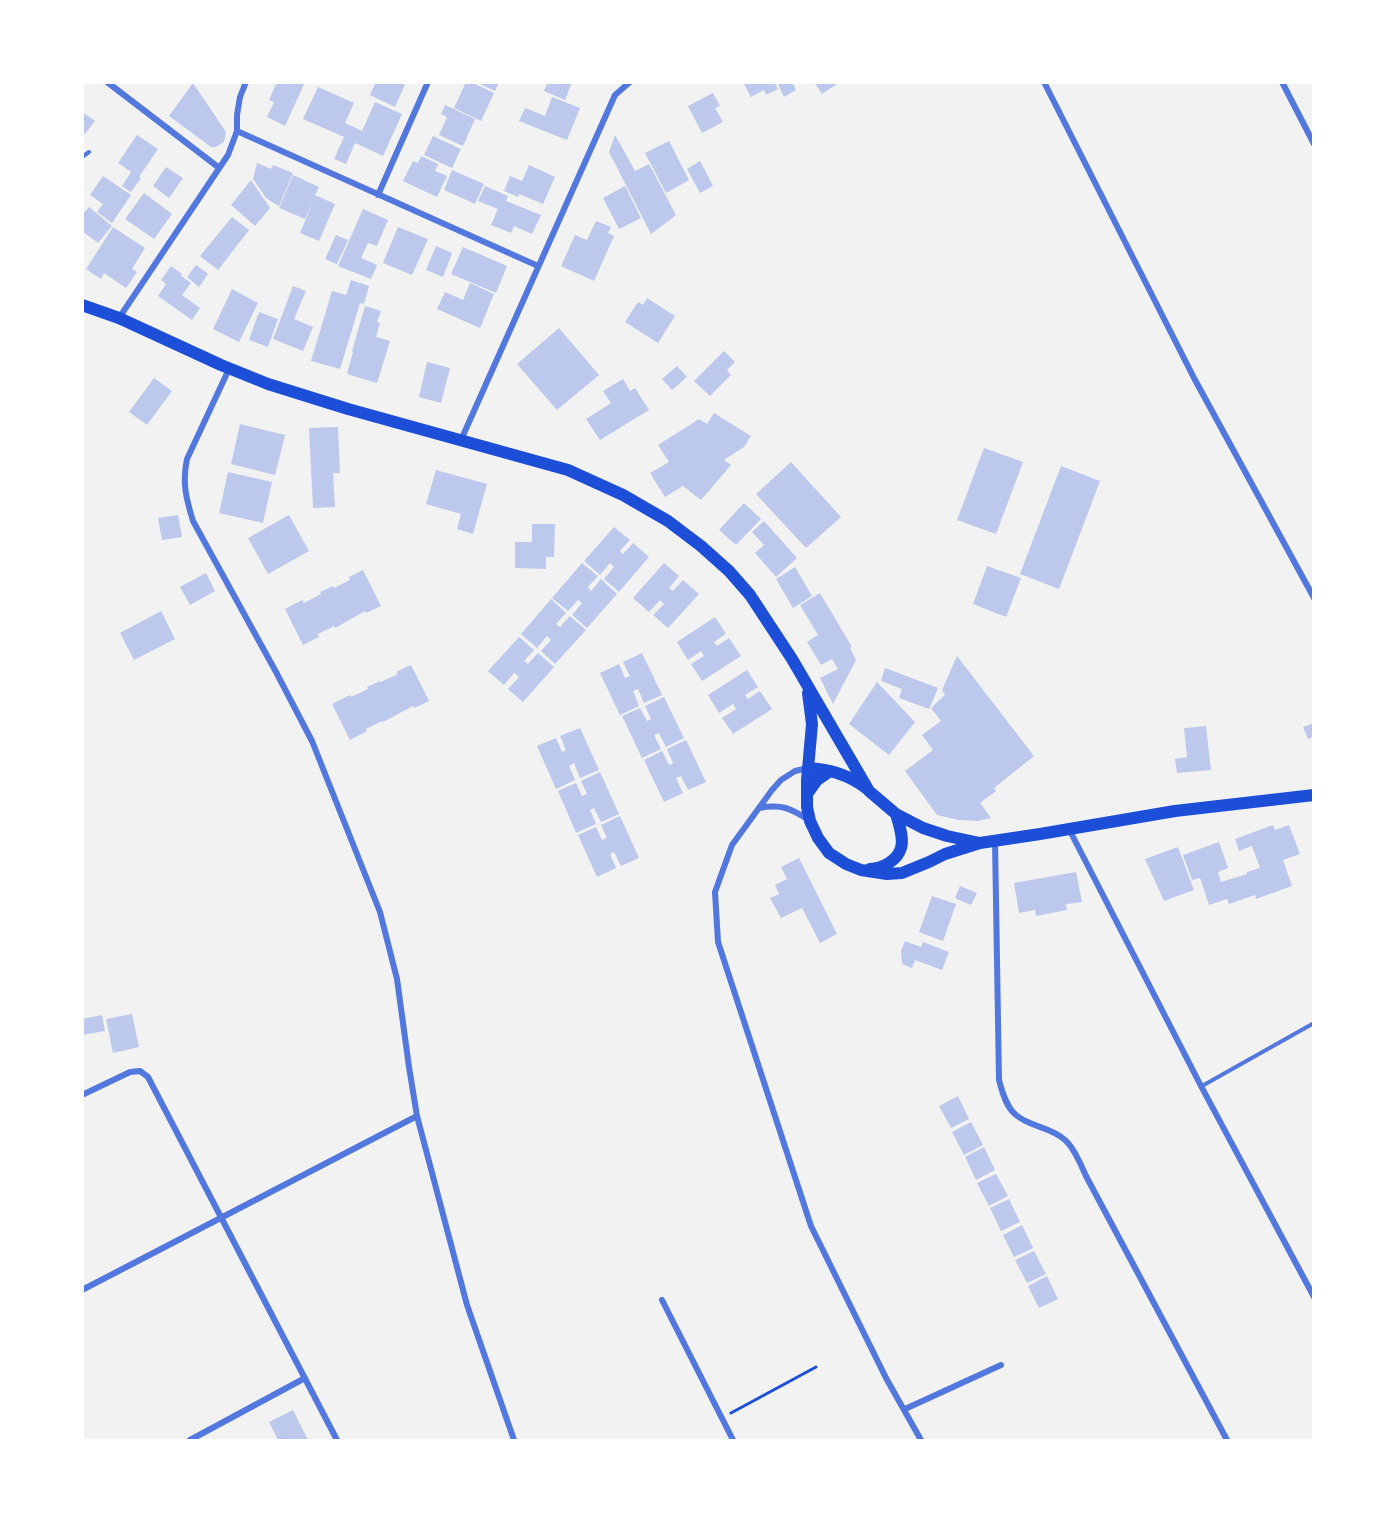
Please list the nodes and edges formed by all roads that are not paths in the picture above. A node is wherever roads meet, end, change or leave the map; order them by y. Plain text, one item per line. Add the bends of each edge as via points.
1 (107, 82) edge
2 (246, 82) edge
3 (428, 82) edge
4 (630, 82) edge
5 (1044, 82) edge
6 (1282, 82) edge
7 (237, 131) junction
8 (1314, 144) edge
9 (89, 152) dead end
10 (82, 158) edge
11 (218, 167) junction
12 (378, 195) junction
13 (538, 266) junction
14 (82, 304) edge
15 (119, 318) junction
16 (229, 368) junction
17 (461, 440) junction
18 (1314, 598) edge
19 (807, 684) junction
20 (808, 768) junction
21 (830, 771) junction
22 (869, 791) junction
23 (807, 794) junction
24 (1314, 795) edge
25 (759, 808) junction
26 (897, 814) junction
27 (810, 821) junction
28 (1069, 829) junction
29 (995, 841) junction
30 (980, 843) junction
31 (861, 870) junction
32 (1314, 1023) edge
33 (1202, 1086) junction
34 (82, 1095) edge
35 (417, 1116) junction
36 (222, 1218) junction
37 (82, 1290) edge
38 (1314, 1297) edge
39 (662, 1300) dead end
40 (1001, 1365) dead end
41 (305, 1378) junction
42 (905, 1409) junction
43 (190, 1440) edge
44 (338, 1440) edge
45 (514, 1440) edge
46 (733, 1440) edge
47 (921, 1440) edge
48 (1227, 1440) edge

1 - 11 street
2 - 7 street via 240,97
3 - 12 street
4 - 13 street via 615,95
5 - 18 street via 1194,378
6 - 8 street
7 - 11 street via 228,155
7 - 12 street
9 - 10 lane
11 - 15 street
12 - 13 street
13 - 17 street
14 - 15 main road
15 - 16 main road
16 - 17 main road via 348,409
16 - 35 street via 187,459 185,495 193,521 312,741 380,912 397,979
17 - 19 main road via 568,470 668,521 729,571 750,595
19 - 20 main road via 812,724
19 - 22 main road
20 - 21 main road
20 - 23 main road
20 - 25 street via 781,780
21 - 22 main road
21 - 23 main road
22 - 26 main road
23 - 27 main road
24 - 28 main road via 1175,811
25 - 27 street via 789,808
25 - 42 street via 732,845 715,892 718,942 811,1226
26 - 30 main road via 923,828
26 - 31 main road via 901,848 895,858 886,866
27 - 31 main road via 829,853
28 - 29 main road
28 - 33 street
29 - 30 main road
29 - 48 street via 999,1080 1004,1100 1024,1122 1056,1133 1068,1142
30 - 31 main road via 902,873
32 - 33 lane
33 - 38 street
34 - 36 street via 130,1072 140,1071 148,1077
35 - 36 street
35 - 45 street via 467,1305
36 - 37 street
36 - 41 street
39 - 46 street
40 - 42 street
41 - 43 street
41 - 44 street
42 - 47 street

